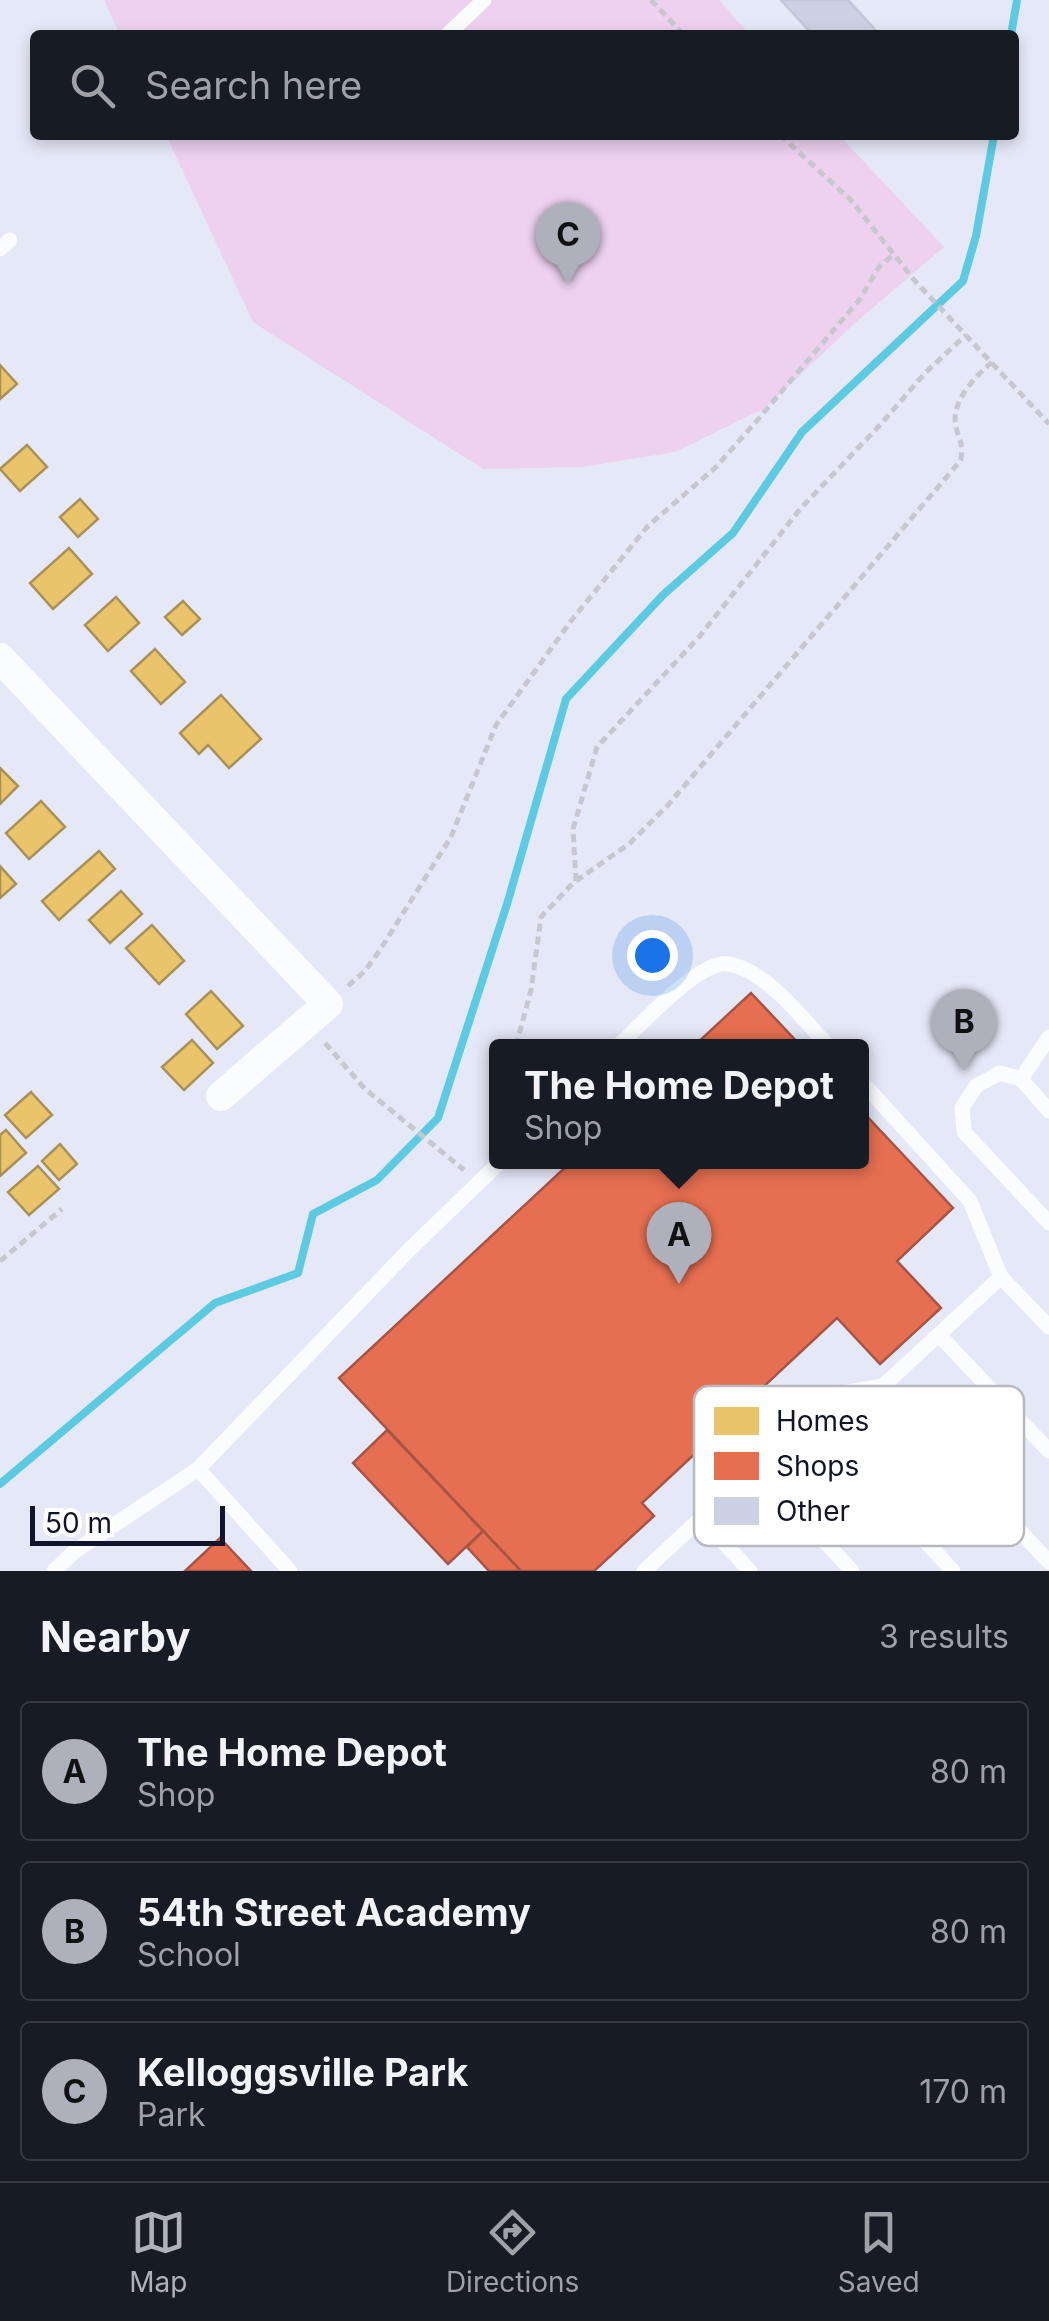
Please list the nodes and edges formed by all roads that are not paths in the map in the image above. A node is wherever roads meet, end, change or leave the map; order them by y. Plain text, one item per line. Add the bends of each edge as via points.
1 (484, 0) edge
2 (452, 30) edge
3 (0, 658) edge
4 (1049, 1037) edge
5 (626, 1039) edge
6 (821, 1039) edge
7 (1020, 1079) junction
8 (869, 1090) edge
9 (221, 1096) dead end
10 (1049, 1111) edge
11 (492, 1169) edge
12 (1049, 1223) edge
13 (1001, 1276) junction
14 (1049, 1327) edge
15 (939, 1335) junction
16 (883, 1386) edge
17 (987, 1386) edge
18 (1024, 1425) edge
19 (1049, 1451) edge
20 (198, 1469) junction
21 (694, 1525) edge
22 (1024, 1535) edge
23 (727, 1546) edge
24 (829, 1546) edge
25 (930, 1546) edge
26 (1049, 1562) edge
27 (54, 1571) edge
28 (290, 1571) edge
29 (644, 1571) edge
30 (750, 1571) edge
31 (852, 1571) edge
32 (954, 1571) edge

1 - 2 lane
3 - 9 street via 318,1012
4 - 7 lane
5 - 6 lane via 689,980 726,964 763,980
7 - 10 lane
7 - 12 lane via 1000,1073 976,1086 962,1108 964,1132
8 - 13 lane via 970,1202
11 - 20 lane
13 - 14 lane
13 - 15 lane
15 - 16 lane
15 - 17 lane
18 - 19 lane
20 - 27 lane
20 - 28 lane
21 - 29 lane
22 - 26 lane
23 - 30 lane
24 - 31 lane
25 - 32 lane

